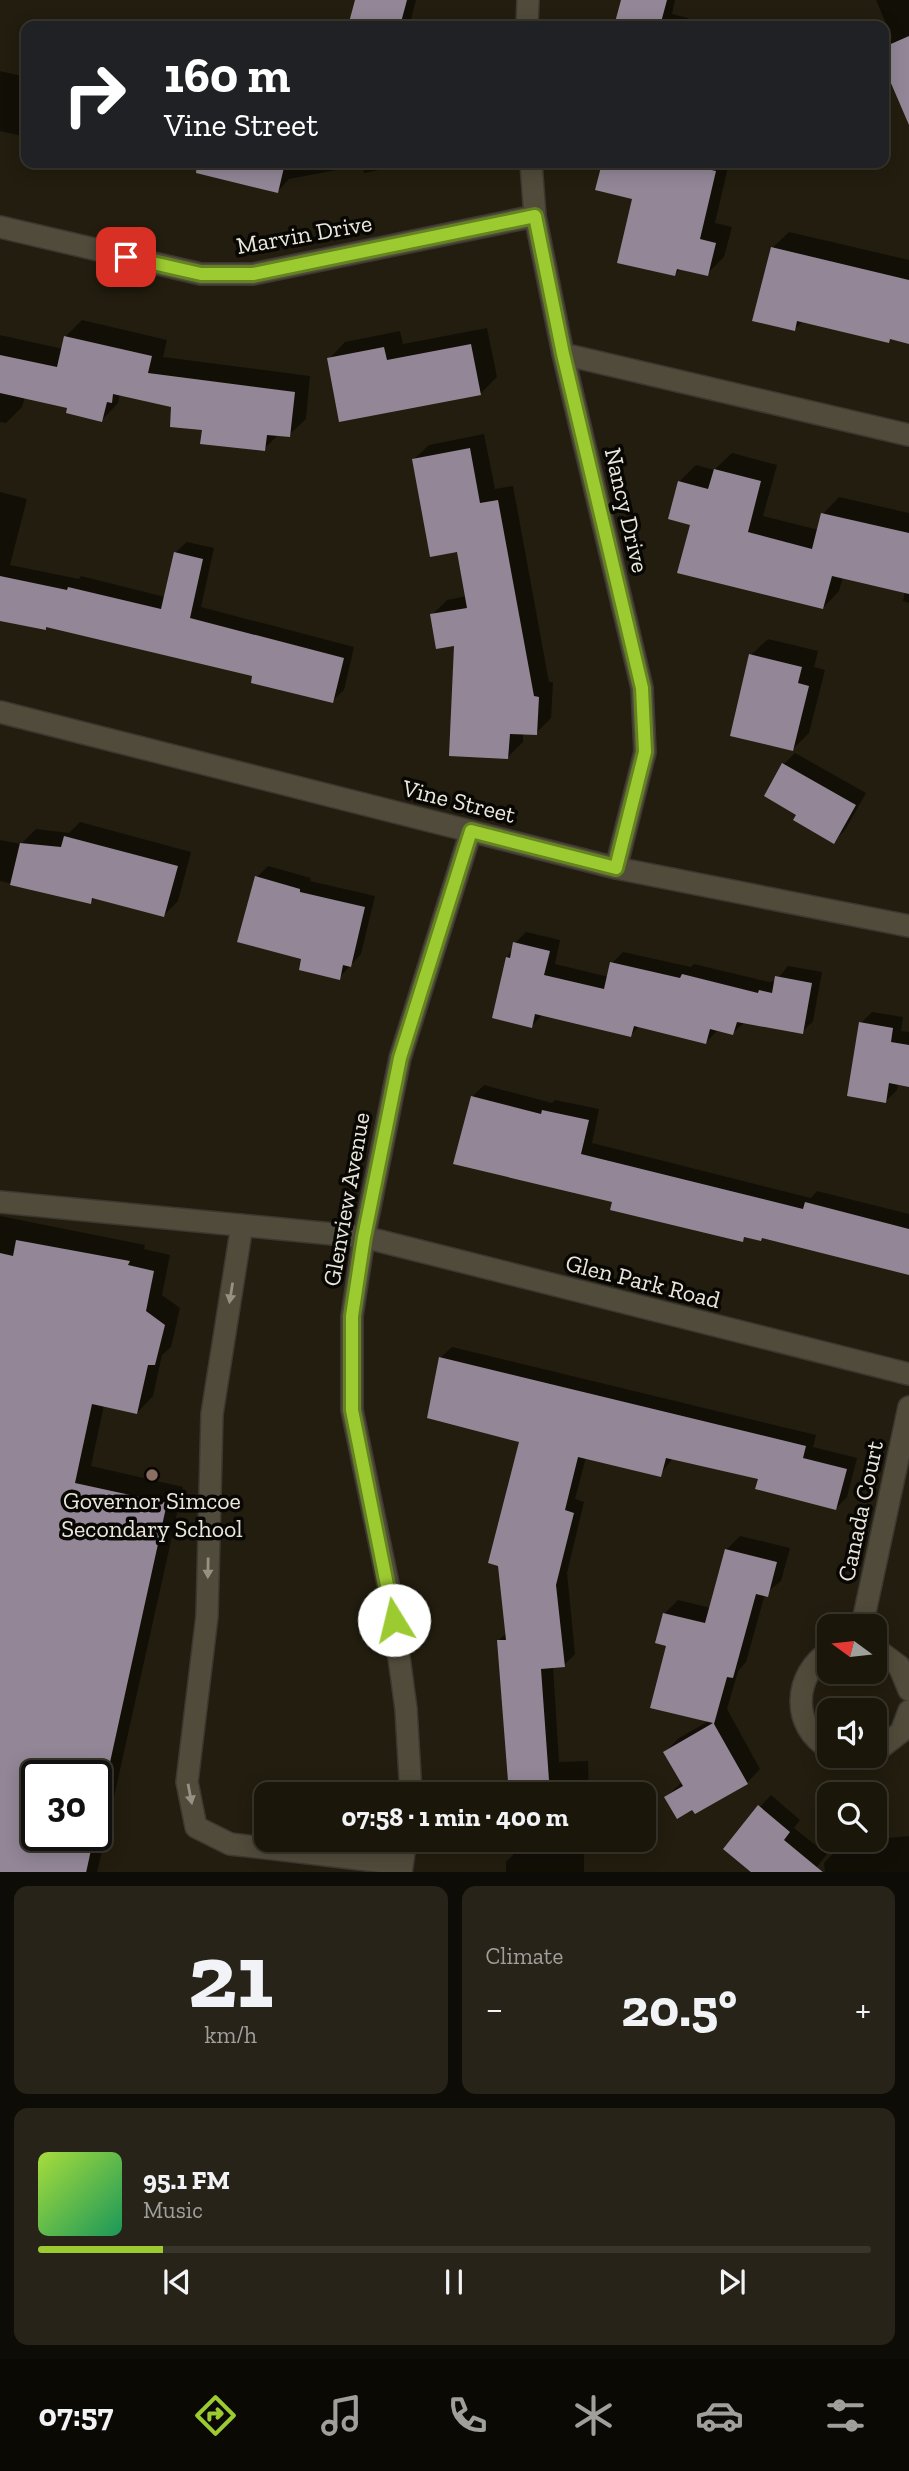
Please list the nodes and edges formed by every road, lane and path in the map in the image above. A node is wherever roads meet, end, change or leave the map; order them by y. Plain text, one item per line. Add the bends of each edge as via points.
1 (528, 0) edge
2 (527, 21) edge
3 (531, 168) edge
4 (535, 216) junction
5 (0, 226) edge
6 (563, 354) junction
7 (909, 435) edge
8 (0, 712) edge
9 (471, 831) junction
10 (616, 868) junction
11 (909, 926) edge
12 (0, 1202) edge
13 (242, 1226) junction
14 (364, 1237) junction
15 (909, 1374) edge
16 (909, 1407) edge
17 (865, 1614) edge
18 (887, 1656) edge
19 (817, 1659) edge
20 (909, 1690) edge
21 (909, 1712) edge
22 (817, 1741) edge
23 (887, 1743) edge
24 (410, 1782) edge
25 (402, 1868) edge

1 - 2 street
3 - 4 street, Nancy Drive
4 - 5 street, Marvin Drive via 253,274 201,274
4 - 6 street, Nancy Drive
6 - 7 street
6 - 10 street, Nancy Drive via 642,688 645,752
8 - 9 street, Vine Street
9 - 10 street, Vine Street
9 - 14 street, Glenview Avenue via 400,1058
10 - 11 street, Vine Street
12 - 13 street, Glen Park Road
13 - 14 street, Glen Park Road
13 -> 25 street via 212,1414 207,1616 187,1782 196,1827 230,1844
14 - 15 street, Glen Park Road
14 - 24 street, Glenview Avenue via 352,1316 352,1410 391,1598
16 - 17 street, Canada Court
18 - 20 street via 899,1665
19 - 22 street via 800,1692 807,1729
21 - 23 street via 901,1732

